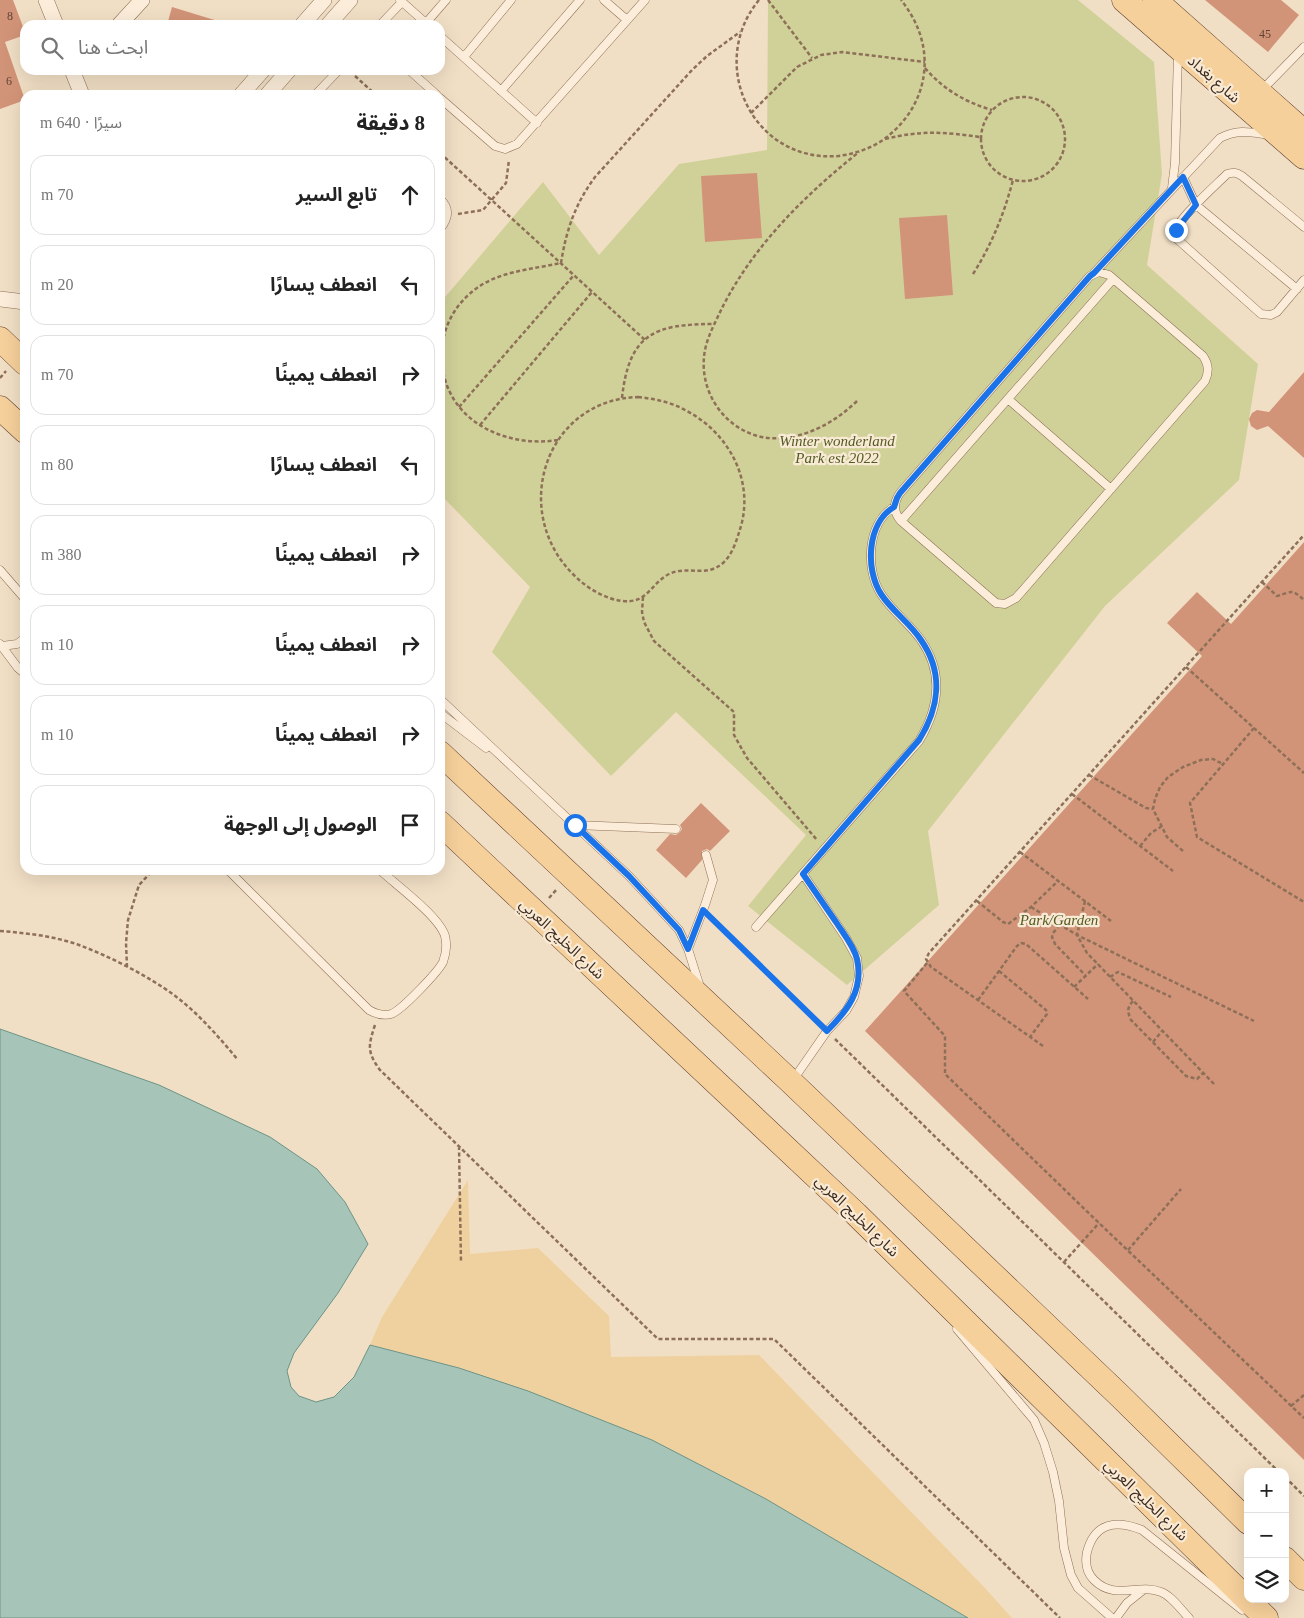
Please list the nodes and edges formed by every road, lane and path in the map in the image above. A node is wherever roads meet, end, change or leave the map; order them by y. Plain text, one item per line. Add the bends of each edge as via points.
1 (46, 0) edge
2 (142, 0) edge
3 (324, 0) edge
4 (350, 0) edge
5 (446, 0) edge
6 (511, 0) edge
7 (580, 0) edge
8 (604, 0) edge
9 (645, 0) edge
10 (759, 0) edge
11 (768, 0) edge
12 (901, 0) edge
13 (1124, 0) edge
14 (1155, 0) edge
15 (401, 1) edge
16 (54, 20) edge
17 (124, 20) edge
18 (306, 20) edge
19 (332, 20) edge
20 (384, 20) edge
21 (422, 20) edge
22 (430, 20) edge
23 (627, 20) junction
24 (740, 32) junction
25 (445, 40) edge
26 (1304, 47) edge
27 (1179, 48) junction
28 (464, 57) junction
29 (812, 58) junction
30 (925, 62) junction
31 (925, 68) junction
32 (75, 75) edge
33 (259, 75) edge
34 (285, 75) edge
35 (335, 75) edge
36 (415, 75) edge
37 (355, 76) dead end
38 (80, 90) edge
39 (245, 90) edge
40 (271, 90) edge
41 (323, 90) edge
42 (370, 90) edge
43 (431, 90) edge
44 (501, 90) junction
45 (1259, 92) junction
46 (445, 102) edge
47 (992, 110) junction
48 (751, 113) junction
49 (536, 123) junction
50 (1304, 132) edge
51 (1280, 136) junction
52 (980, 137) junction
53 (884, 140) junction
54 (510, 148) junction
55 (860, 152) junction
56 (445, 158) edge
57 (1304, 158) edge
58 (1183, 177) junction
59 (1013, 180) junction
60 (1172, 188) junction
61 (492, 200) junction
62 (445, 205) edge
63 (1196, 205) junction
64 (448, 216) junction
65 (445, 221) edge
66 (1304, 227) edge
67 (561, 263) junction
68 (1094, 273) junction
69 (973, 274) dead end
70 (574, 275) junction
71 (1113, 279) junction
72 (1304, 280) edge
73 (1297, 289) junction
74 (592, 292) junction
75 (0, 300) edge
76 (20, 302) edge
77 (714, 324) junction
78 (445, 334) edge
79 (0, 339) edge
80 (645, 340) junction
81 (20, 358) edge
82 (445, 379) edge
83 (622, 398) junction
84 (1008, 399) junction
85 (857, 401) dead end
86 (459, 407) junction
87 (0, 408) edge
88 (480, 425) junction
89 (20, 427) edge
90 (558, 440) junction
91 (1110, 489) junction
92 (894, 507) junction
93 (901, 521) junction
94 (1304, 535) edge
95 (0, 570) edge
96 (1262, 582) junction
97 (20, 593) edge
98 (643, 597) junction
99 (1304, 600) edge
100 (20, 642) edge
101 (1, 645) edge
102 (1186, 667) junction
103 (20, 670) edge
104 (445, 704) edge
105 (445, 717) edge
106 (1254, 728) junction
107 (445, 758) edge
108 (1223, 764) junction
109 (520, 773) junction
110 (1304, 773) edge
111 (1089, 775) junction
112 (1072, 794) junction
113 (1153, 809) junction
114 (575, 825) junction
115 (1162, 826) junction
116 (445, 828) edge
117 (676, 829) dead end
118 (820, 845) dead end
119 (1140, 846) junction
120 (1183, 851) dead end
121 (1020, 852) junction
122 (706, 855) dead end
123 (464, 857) dead end
124 (1173, 872) dead end
125 (803, 874) junction
126 (148, 875) edge
127 (233, 875) edge
128 (385, 875) edge
129 (571, 876) junction
130 (1058, 881) junction
131 (512, 892) junction
132 (977, 900) junction
133 (1085, 901) junction
134 (1304, 902) edge
135 (1031, 907) junction
136 (703, 910) junction
137 (534, 912) junction
138 (1111, 922) dead end
139 (1060, 925) junction
140 (756, 927) dead end
141 (0, 931) edge
142 (1078, 935) junction
143 (688, 949) junction
144 (927, 963) junction
145 (1098, 964) junction
146 (127, 967) junction
147 (999, 971) junction
148 (1086, 976) junction
149 (1110, 977) junction
150 (1074, 987) junction
151 (1171, 997) dead end
152 (703, 999) junction
153 (1088, 999) dead end
154 (978, 1000) junction
155 (1133, 1001) junction
156 (378, 1014) junction
157 (1254, 1021) dead end
158 (827, 1031) junction
159 (1162, 1031) junction
160 (1030, 1037) junction
161 (1153, 1042) junction
162 (1043, 1046) dead end
163 (238, 1060) dead end
164 (1203, 1073) junction
165 (791, 1082) junction
166 (1214, 1084) dead end
167 (458, 1146) junction
168 (1181, 1189) dead end
169 (1099, 1224) junction
170 (1128, 1250) junction
171 (1064, 1262) junction
172 (462, 1263) dead end
173 (928, 1286) junction
174 (1304, 1395) edge
175 (1292, 1406) junction
176 (1304, 1418) edge
177 (1275, 1468) edge
178 (1289, 1482) edge
179 (1304, 1496) edge
180 (1244, 1518) edge
181 (1289, 1563) edge
182 (1304, 1578) edge
183 (1144, 1590) junction
184 (1256, 1615) edge
185 (1060, 1618) edge
186 (1112, 1618) edge
187 (1116, 1618) edge
188 (1190, 1618) edge

1 - 16 street
2 - 17 street
3 - 18 street
4 - 19 street
5 - 22 lane
6 - 28 lane
7 - 44 lane
8 - 23 lane
9 - 23 lane
10 - 24 path
11 - 29 path
12 - 30 path via 916,21
13 - 27 main road, شارع بغداد
14 - 45 main road, شارع بغداد
15 - 20 lane
15 - 21 lane
23 - 49 lane
24 - 48 path via 736,74
24 - 67 path via 692,70 595,177 573,214
25 - 28 lane
26 - 45 lane
27 - 51 main road, شارع بغداد
27 - 60 lane
28 - 44 lane
29 - 30 path via 842,52
29 - 48 path via 790,72
30 - 31 path
31 - 47 path via 955,94
31 - 53 path via 912,108
32 - 38 street
33 - 39 street
34 - 40 street
35 - 41 lane
36 - 43 lane
37 - 42 path
44 - 49 lane
45 - 50 main road, شارع بغداد
46 - 54 lane via 495,146
47 - 52 path
47 - 59 path via 1008,100 1027,97 1046,104 1063,127 1062,156 1050,171 1033,180
48 - 55 path via 780,142 799,150 832,156
49 - 54 lane
51 - 57 main road, شارع بغداد
51 - 58 lane via 1232,132 1220,138
52 - 53 path via 931,132
52 - 59 path via 989,164 996,172
53 - 55 path
54 - 61 path via 506,183
55 - 77 path via 816,187 776,229 743,272
56 - 61 path
58 - 60 lane
58 - 63 lane
59 - 69 path via 994,238
60 - 68 lane
61 - 64 path via 483,210
61 - 67 path
62 - 64 lane
63 - 66 lane via 1227,174 1237,172
63 - 73 lane
63 - 73 lane via 1176,230 1177,239 1258,313 1271,315 1276,312
64 - 65 lane
67 - 70 path
67 - 78 path via 491,280 458,305
68 - 71 lane via 1104,273
68 - 92 lane via 900,493
70 - 74 path
70 - 86 path
71 - 84 lane
71 - 91 lane via 1203,356 1208,368 1205,381
72 - 73 lane
74 - 80 path
74 - 88 path
75 - 76 street
77 - 80 path via 672,327
77 - 85 path via 704,359 706,383 715,405 743,430 768,438 796,436 835,419
79 - 81 main road
80 - 83 path via 626,367
82 - 86 path
83 - 90 path via 593,409
83 - 98 path via 662,401 700,419 718,435 732,455 744,486 746,502 738,538 727,560 710,570 683,570 667,575
84 - 91 lane
84 - 93 lane
86 - 88 path
87 - 89 main road
88 - 90 path via 498,435 518,440
90 - 98 path via 545,468 540,499 550,544 568,570 592,590 621,601
91 - 93 lane via 1016,598 1005,604 992,601
92 - 93 lane
92 - 125 lane via 879,521 874,534 874,577 887,603 921,639 930,655 937,690 935,708 919,740
94 - 96 path
95 - 97 lane
96 - 99 path via 1277,596 1289,591
96 - 102 path
98 - 118 path via 644,622 654,641 734,712 734,735 747,758
100 - 101 lane
101 - 103 lane
102 - 106 path
102 - 111 path
104 - 109 lane
105 - 109 lane
106 - 108 path
106 - 110 path
107 - 129 main road
108 - 113 path via 1213,759 1183,767 1160,787
108 - 134 path via 1190,803 1197,837
109 - 114 lane
111 - 112 path
111 - 113 path
112 - 119 path
112 - 121 path
113 - 115 path
114 - 117 lane
114 - 143 lane via 679,930
115 - 119 path
115 - 120 path via 1167,837
116 - 131 main road, شارع الخليج العربي
119 - 124 path
121 - 130 path
121 - 132 path
122 - 136 lane via 713,880
123 - 131 lane
125 - 140 lane
125 - 158 lane via 857,958 859,976 854,997
126 - 146 path via 139,885 128,920
127 - 156 lane via 369,1010
128 - 156 lane via 436,922 445,936 446,945 442,964 422,987 396,1012
129 - 137 path
129 - 152 main road
130 - 133 path
130 - 135 path
131 - 137 main road, شارع الخليج العربي
132 - 135 path via 1008,924
132 - 144 path via 929,953
133 - 138 path
133 - 142 path
135 - 139 path
136 - 143 lane
136 - 158 path
137 - 173 main road, شارع الخليج العربي via 856,1214
139 - 142 path
139 - 148 path via 1052,937 1055,944
141 - 146 path via 29,933 78,944
142 - 145 path via 1087,953
142 - 157 path
143 - 152 lane
144 - 154 path
144 - 169 path via 904,991 946,1036 945,1074
145 - 148 path
145 - 149 path
146 - 163 path via 174,995 210,1027
147 - 150 path via 1016,946 1026,944
147 - 154 path
147 - 160 path via 1046,1010 1047,1014
148 - 150 path
149 - 151 path via 1118,972
149 - 155 path
150 - 153 path
152 - 165 main road
154 - 160 path
155 - 159 path
155 - 161 path via 1128,1006 1131,1020
156 - 167 path via 369,1045 371,1058
158 - 165 lane
158 - 171 path
159 - 161 path
159 - 164 path
160 - 162 path
161 - 164 path via 1186,1076 1197,1079
164 - 166 path
165 - 180 main road via 1120,1395
167 - 172 path
167 - 185 path via 658,1339 774,1339
168 - 170 path
169 - 170 path
169 - 171 path
170 - 175 path
171 - 177 path
173 - 184 main road, شارع الخليج العربي
173 - 186 lane via 948,1317 1034,1420 1053,1472 1071,1575 1078,1588
174 - 175 path
175 - 176 path
178 - 179 path
181 - 182 main road
183 - 184 lane via 1113,1591 1095,1581 1086,1559 1097,1532 1120,1524 1142,1530
183 - 187 lane via 1126,1603
183 - 188 lane via 1166,1595

